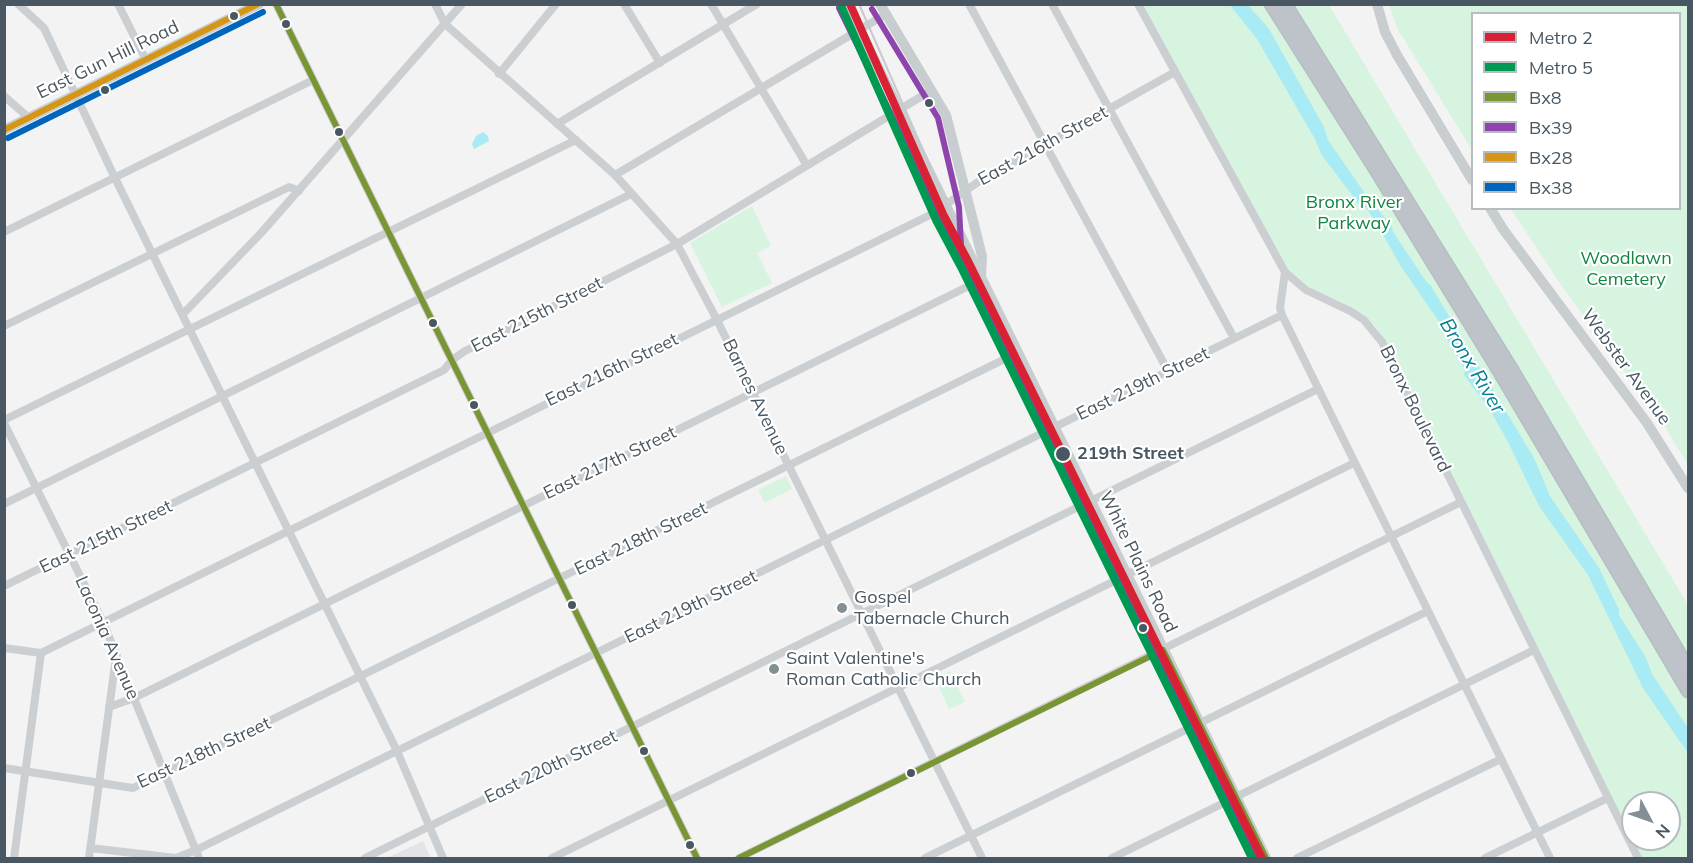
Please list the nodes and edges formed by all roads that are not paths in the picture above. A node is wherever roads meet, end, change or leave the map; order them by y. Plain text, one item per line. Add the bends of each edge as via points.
1 (18, 4) edge
2 (118, 4) edge
3 (259, 4) edge
4 (276, 4) edge
5 (435, 4) edge
6 (462, 4) edge
7 (556, 4) edge
8 (624, 4) edge
9 (711, 4) edge
10 (756, 4) edge
11 (847, 4) edge
12 (969, 4) edge
13 (1052, 4) edge
14 (1138, 4) edge
15 (1271, 4) edge
16 (1285, 4) edge
17 (1377, 4) edge
18 (883, 9) edge
19 (445, 24) junction
20 (723, 25) junction
21 (860, 30) junction
22 (146, 60) junction
23 (660, 63) junction
24 (1175, 72) junction
25 (500, 74) junction
26 (314, 80) junction
27 (761, 88) junction
28 (932, 90) junction
29 (75, 95) junction
30 (4, 96) edge
31 (1109, 108) junction
32 (898, 111) junction
33 (28, 118) junction
34 (557, 124) junction
35 (4, 130) edge
36 (576, 140) junction
37 (344, 141) junction
38 (1045, 146) junction
39 (806, 164) junction
40 (615, 175) junction
41 (1471, 177) edge
42 (115, 178) junction
43 (299, 191) junction
44 (965, 191) junction
45 (632, 194) junction
46 (945, 206) junction
47 (968, 206) junction
48 (1491, 210) edge
49 (4, 232) edge
50 (388, 232) junction
51 (677, 244) junction
52 (152, 253) junction
53 (971, 260) junction
54 (1285, 272) junction
55 (981, 280) junction
56 (421, 299) junction
57 (183, 314) junction
58 (1282, 315) junction
59 (717, 320) junction
60 (4, 326) edge
61 (189, 329) junction
62 (1234, 338) junction
63 (1017, 353) junction
64 (452, 360) junction
65 (1168, 371) junction
66 (1318, 389) junction
67 (751, 393) junction
68 (223, 397) junction
69 (4, 422) edge
70 (1054, 428) junction
71 (487, 432) junction
72 (1354, 463) junction
73 (256, 464) junction
74 (789, 466) junction
75 (1689, 488) edge
76 (36, 489) junction
77 (1090, 502) junction
78 (1461, 502) junction
79 (4, 504) edge
80 (523, 505) junction
81 (289, 531) junction
82 (1391, 537) junction
83 (826, 540) junction
84 (70, 555) junction
85 (1127, 576) junction
86 (560, 579) junction
87 (4, 586) edge
88 (324, 603) junction
89 (1428, 611) junction
90 (862, 614) junction
91 (103, 622) junction
92 (4, 648) edge
93 (1163, 650) junction
94 (1534, 650) junction
95 (41, 652) junction
96 (596, 653) junction
97 (116, 655) junction
98 (1689, 668) edge
99 (360, 678) junction
100 (1464, 685) junction
101 (898, 688) junction
102 (1689, 690) edge
103 (134, 698) junction
104 (109, 708) junction
105 (1199, 723) junction
106 (632, 727) junction
107 (397, 751) junction
108 (1500, 759) junction
109 (934, 762) junction
110 (4, 768) edge
111 (26, 772) junction
112 (165, 774) junction
113 (99, 784) junction
114 (1236, 797) junction
115 (1608, 798) junction
116 (669, 801) junction
117 (430, 827) junction
118 (1537, 833) junction
119 (971, 836) junction
120 (90, 848) junction
121 (198, 854) edge
122 (14, 858) edge
123 (89, 858) edge
124 (365, 858) edge
125 (443, 858) edge
126 (552, 858) edge
127 (697, 858) edge
128 (739, 858) edge
129 (925, 858) edge
130 (982, 858) edge
131 (1112, 858) edge
132 (1266, 858) edge
133 (1297, 858) edge
134 (1485, 858) edge
135 (1550, 858) edge
136 (1638, 858) edge

1 - 29 street via 44,28
2 - 22 street
3 - 22 main road, East Gun Hill Road
4 - 26 street
5 - 19 street, Barnes Avenue
6 - 19 street
7 - 25 street
8 - 23 street
9 - 20 street
10 - 20 street
11 - 21 main road, White Plains Road
12 - 38 street
13 - 31 street
14 - 24 street, Bronx Boulevard
15 - 102 highway via 1468,319
16 - 98 highway via 1478,313
17 - 41 main road via 1397,55
18 - 21 street
18 - 28 main road, White Plains Road
19 - 25 street, Barnes Avenue
19 - 37 street
20 - 23 street
20 - 27 street
21 - 27 street
21 - 32 main road, White Plains Road
22 - 29 main road, East Gun Hill Road
23 - 34 street
24 - 31 street, East 216th Street
24 - 54 street, Bronx Boulevard
25 - 34 street, Barnes Avenue
26 - 37 street
26 - 42 street
27 - 39 street
27 - 40 street
28 - 32 street, East 215th Street
28 - 44 main road, White Plains Road via 946,115
29 - 33 main road, East Gun Hill Road
29 - 42 street
30 - 33 street
31 - 38 street, East 216th Street
31 - 62 street
32 - 39 street, East 215th Street
32 - 46 main road, White Plains Road
33 - 35 main road, East Gun Hill Road
34 - 36 street, Barnes Avenue
36 - 40 street, Barnes Avenue
36 - 50 street
37 - 43 street
37 - 50 street
38 - 44 street, East 216th Street
38 - 65 street
39 - 51 street, East 215th Street
40 - 45 street, Barnes Avenue
42 - 49 street
42 - 52 street
43 - 52 street via 289,187
43 - 57 street
44 - 46 street, East 216th Street
44 - 47 main road, White Plains Road
45 - 51 street, Barnes Avenue
45 - 56 street
46 - 53 main road, White Plains Road
46 - 59 street, East 216th Street
47 - 53 main road, White Plains Road
47 - 55 main road, White Plains Road via 982,256
48 - 75 main road, Webster Avenue via 1647,423
50 - 56 street
50 - 61 street
51 - 59 street, Barnes Avenue
51 - 64 street, East 215th Street
52 - 57 street
52 - 60 street
53 - 55 main road, White Plains Road
54 - 58 street
54 - 78 street, Bronx Boulevard via 1306,290 1355,314 1376,332
55 - 63 main road, White Plains Road
55 - 67 street, East 217th Street
56 - 64 street
56 - 68 street
57 - 61 street
58 - 62 street, East 219th Street
58 - 66 street
59 - 67 street, Barnes Avenue
59 - 71 street, East 216th Street
61 - 68 street
61 - 69 street
62 - 65 street, East 219th Street
63 - 70 main road, White Plains Road
63 - 74 street, East 218th Street
64 - 71 street
64 - 73 street, East 215th Street via 444,370
65 - 70 street, East 219th Street
66 - 72 street
66 - 77 street, East 220th Street
67 - 74 street, Barnes Avenue
67 - 80 street, East 217th Street
68 - 73 street
68 - 76 street
69 - 76 street, Laconia Avenue
70 - 77 main road, White Plains Road
70 - 83 street, East 219th Street
71 - 80 street
71 - 81 street, East 216th Street
72 - 82 street
72 - 85 street
73 - 81 street
73 - 84 street, East 215th Street
74 - 83 street, Barnes Avenue
74 - 86 street, East 218th Street
76 - 79 street
76 - 84 street, Laconia Avenue
77 - 85 main road, White Plains Road
77 - 90 street, East 220th Street
78 - 82 street
78 - 94 street, Bronx Boulevard
80 - 86 street
80 - 88 street, East 217th Street
81 - 88 street
81 - 91 street, East 216th Street
82 - 89 street
82 - 93 street
83 - 90 street, Barnes Avenue
83 - 96 street, East 219th Street
84 - 87 street, East 215th Street
84 - 91 street, Laconia Avenue
85 - 93 main road, White Plains Road
85 - 101 street
86 - 96 street
86 - 99 street, East 218th Street
88 - 99 street
88 - 103 street, East 217th Street
89 - 100 street
89 - 105 street
90 - 101 street, Barnes Avenue
90 - 106 street, East 220th Street
91 - 95 street, East 216th Street
91 - 97 street, Laconia Avenue
92 - 95 street
93 - 105 main road, White Plains Road
93 - 109 street
94 - 100 street
94 - 115 street, Bronx Boulevard
95 - 111 street
96 - 106 street
96 - 107 street, East 219th Street
97 - 103 street, Laconia Avenue
97 - 104 street
99 - 107 street
99 - 112 street, East 218th Street
100 - 108 street
100 - 114 street
101 - 109 street, Barnes Avenue
101 - 116 street
103 - 104 street, East 217th Street
103 - 112 street, Laconia Avenue
104 - 113 street
105 - 114 main road, White Plains Road
105 - 119 street
106 - 116 street
106 - 117 street, East 220th Street
107 - 117 street
107 - 121 street, East 219th Street
108 - 118 street
108 - 133 street
109 - 119 street, Barnes Avenue
109 - 128 street
110 - 111 street, East 218th Street
111 - 113 street, East 218th Street
111 - 122 street
112 - 113 street, East 218th Street via 133,788
112 - 121 street, Laconia Avenue
113 - 120 street
114 - 131 street
114 - 132 main road, White Plains Road
115 - 118 street
115 - 136 street, Bronx Boulevard
116 - 126 street
116 - 127 street
117 - 124 street, East 220th Street
117 - 125 street
118 - 134 street
118 - 135 street
119 - 129 street
119 - 130 street, Barnes Avenue
120 - 121 street, East 219th Street via 176,858
120 - 123 street

